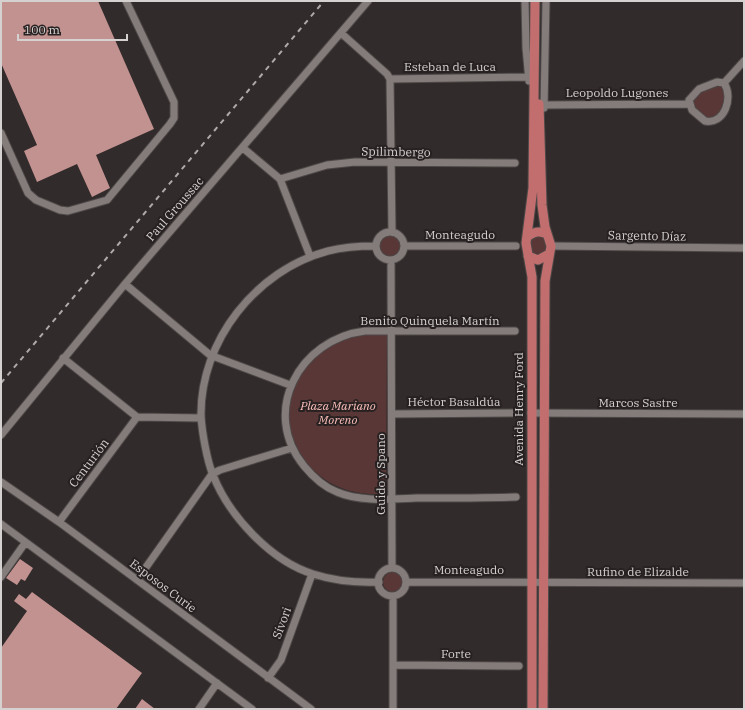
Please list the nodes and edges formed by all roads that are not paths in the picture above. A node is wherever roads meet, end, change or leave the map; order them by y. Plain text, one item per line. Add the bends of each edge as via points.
1 (126, 1) edge
2 (368, 1) edge
3 (525, 1) edge
4 (535, 1) edge
5 (546, 1) edge
6 (341, 33) junction
7 (535, 57) junction
8 (744, 60) edge
9 (529, 77) junction
10 (390, 79) junction
11 (724, 83) junction
12 (689, 104) junction
13 (544, 105) junction
14 (534, 111) junction
15 (541, 130) junction
16 (1, 133) edge
17 (243, 148) junction
18 (515, 163) dead end
19 (390, 164) junction
20 (280, 179) junction
21 (392, 232) junction
22 (547, 234) junction
23 (527, 237) junction
24 (376, 246) junction
25 (404, 246) junction
26 (516, 246) dead end
27 (744, 248) edge
28 (550, 250) junction
29 (310, 256) junction
30 (528, 256) junction
31 (391, 260) junction
32 (125, 284) junction
33 (392, 332) junction
34 (515, 332) dead end
35 (213, 356) junction
36 (63, 358) junction
37 (290, 384) junction
38 (517, 413) dead end
39 (531, 413) junction
40 (544, 413) junction
41 (392, 414) junction
42 (744, 414) edge
43 (137, 417) junction
44 (201, 418) junction
45 (1, 435) edge
46 (292, 448) junction
47 (212, 474) junction
48 (1, 482) edge
49 (516, 497) dead end
50 (392, 499) junction
51 (58, 522) junction
52 (1, 524) edge
53 (26, 543) junction
54 (392, 568) junction
55 (312, 574) junction
56 (1, 576) edge
57 (137, 580) junction
58 (532, 581) junction
59 (379, 582) junction
60 (406, 582) junction
61 (744, 583) edge
62 (543, 584) junction
63 (393, 596) junction
64 (394, 665) junction
65 (519, 666) dead end
66 (268, 678) junction
67 (217, 683) junction
68 (199, 709) edge
69 (252, 709) edge
70 (311, 709) edge
71 (393, 709) edge
72 (532, 709) edge
73 (543, 709) edge

1 - 16 street via 174,102 175,111 170,124 108,200 68,210 60,210 36,200 25,187
2 - 6 street, Paul Groussac
3 - 9 street, Avenida Henry Ford
4 - 7 main road, Avenida Henry Ford
5 - 13 street, Avenida Henry Ford
6 - 10 street, Esteban de Luca
6 - 17 street, Paul Groussac
7 - 14 main road, Avenida Henry Ford
7 - 15 main road, Avenida Henry Ford
8 - 11 street
9 - 10 street, Esteban de Luca
9 - 14 street, Avenida Henry Ford
10 - 19 street
11 - 12 street via 717,82 704,86 691,97
11 - 12 street via 728,91 727,102 722,115 716,120 705,121
12 - 13 street, Leopoldo Lugones
13 - 15 street, Avenida Henry Ford
14 - 23 main road, Avenida Henry Ford via 533,195
15 - 22 main road, Avenida Henry Ford via 541,190
17 - 20 street
17 - 32 street, Paul Groussac
18 - 19 street, Spilimbergo
19 - 20 street, Spilimbergo via 354,162 327,165
19 - 21 street
20 - 29 street
21 - 24 street via 382,234
21 - 25 street via 400,236
22 - 23 main road via 534,232
22 - 28 main road, Avenida Henry Ford
23 - 30 main road, Avenida Henry Ford
24 - 29 street via 342,248
24 - 31 street via 382,258
25 - 26 street, Monteagudo
25 - 31 street via 399,257
27 - 28 street, Sargento Díaz
28 - 30 main road via 538,260
28 - 40 main road, Avenida Henry Ford via 545,281
29 - 35 street via 289,266 249,297 225,331
30 - 39 main road, Avenida Henry Ford via 532,277
31 - 33 street, Guido y Spano
32 - 35 street
32 - 36 street, Paul Groussac
33 - 34 street, Benito Quinquela Martín
33 - 37 street, Benito Quinquela Martín via 365,331 340,336 313,355
33 - 41 street, Guido y Spano
35 - 37 street
35 - 44 street via 205,383
36 - 43 street
36 - 45 street, Paul Groussac
37 - 46 street, Benito Quinquela Martín via 285,413
38 - 41 street, Héctor Basaldúa
39 - 40 street, Marcos Sastre
39 - 58 main road, Avenida Henry Ford
40 - 42 street, Marcos Sastre
40 - 62 main road, Avenida Henry Ford
41 - 50 street, Guido y Spano
43 - 44 street
43 - 51 street, Centurión
44 - 47 street
46 - 47 street
46 - 50 street, Benito Quinquela Martín via 312,475 336,492
47 - 55 street via 229,504 253,536 287,561
47 - 57 street
48 - 51 street, Esposos Curie
49 - 50 street, Benito Quinquela Martín
50 - 54 street, Guido y Spano
51 - 57 street, Esposos Curie
52 - 53 street
53 - 56 street
53 - 67 street
54 - 59 street via 384,571
54 - 60 street via 402,572
55 - 59 street via 350,582
55 - 66 street, Sívori via 281,660
57 - 66 street, Esposos Curie
58 - 60 street, Monteagudo
58 - 62 street, Rufino de Elizalde
58 - 72 main road, Avenida Henry Ford
59 - 63 street via 381,590
60 - 63 street via 404,590
61 - 62 street, Rufino de Elizalde
62 - 73 main road, Avenida Henry Ford
63 - 64 street
64 - 65 street, Forte
64 - 71 street
66 - 70 street, Esposos Curie
67 - 68 street
67 - 69 street

